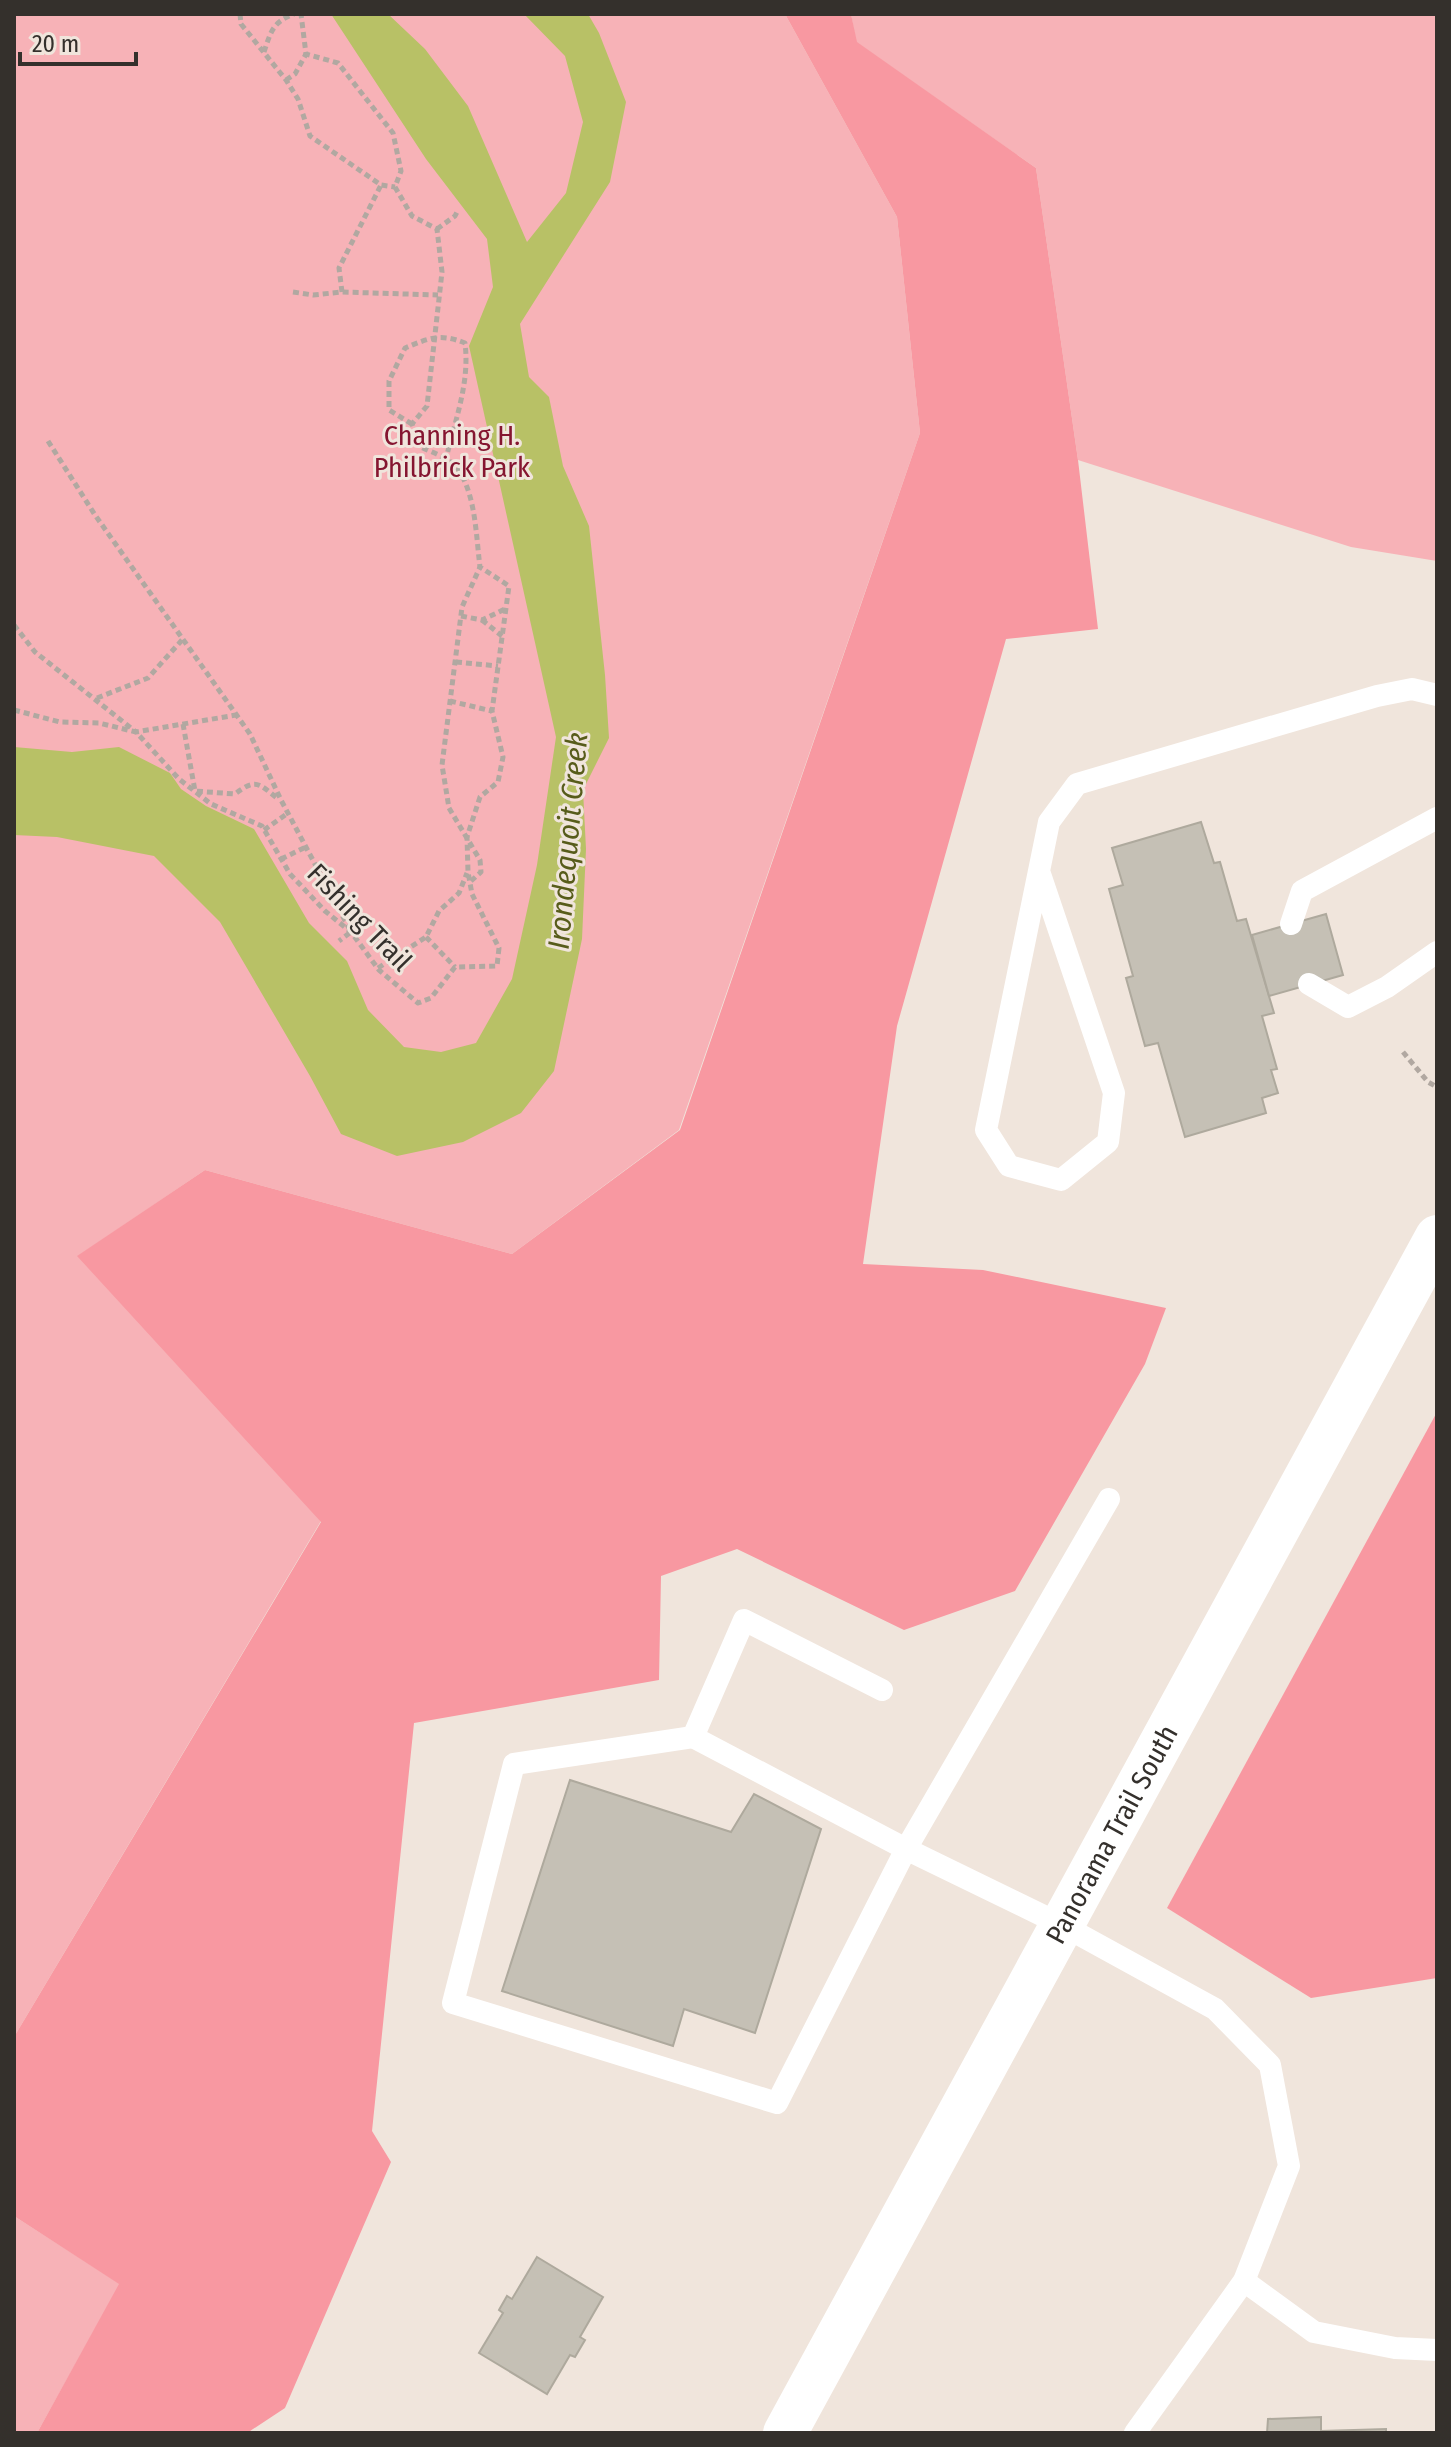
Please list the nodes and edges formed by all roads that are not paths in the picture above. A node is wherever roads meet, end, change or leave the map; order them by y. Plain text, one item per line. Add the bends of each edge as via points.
1 (1437, 695) edge
2 (1437, 818) edge
3 (1039, 871) junction
4 (1291, 924) dead end
5 (1437, 952) edge
6 (1309, 984) dead end
7 (1437, 1237) edge
8 (1109, 1499) dead end
9 (882, 1690) dead end
10 (693, 1737) junction
11 (906, 1849) junction
12 (1062, 1925) junction
13 (1244, 2281) junction
14 (1437, 2350) edge
15 (785, 2433) edge
16 (1135, 2433) edge

1 - 3 lane via 1412,689 1377,696 1077,784 1049,822
2 - 4 lane via 1302,891
3 - 3 lane via 986,1130 1009,1166 1061,1180 1108,1142 1114,1093
5 - 6 lane via 1348,1007
7 - 12 main road, Panorama Trail South
8 - 11 lane
9 - 10 lane via 744,1620
10 - 11 lane
10 - 11 lane via 514,1764 453,2003 777,2103
11 - 12 lane
12 - 13 lane via 1215,2009 1270,2065 1289,2166
12 - 15 main road, Panorama Trail South
13 - 14 lane via 1314,2332 1395,2348
13 - 16 lane

